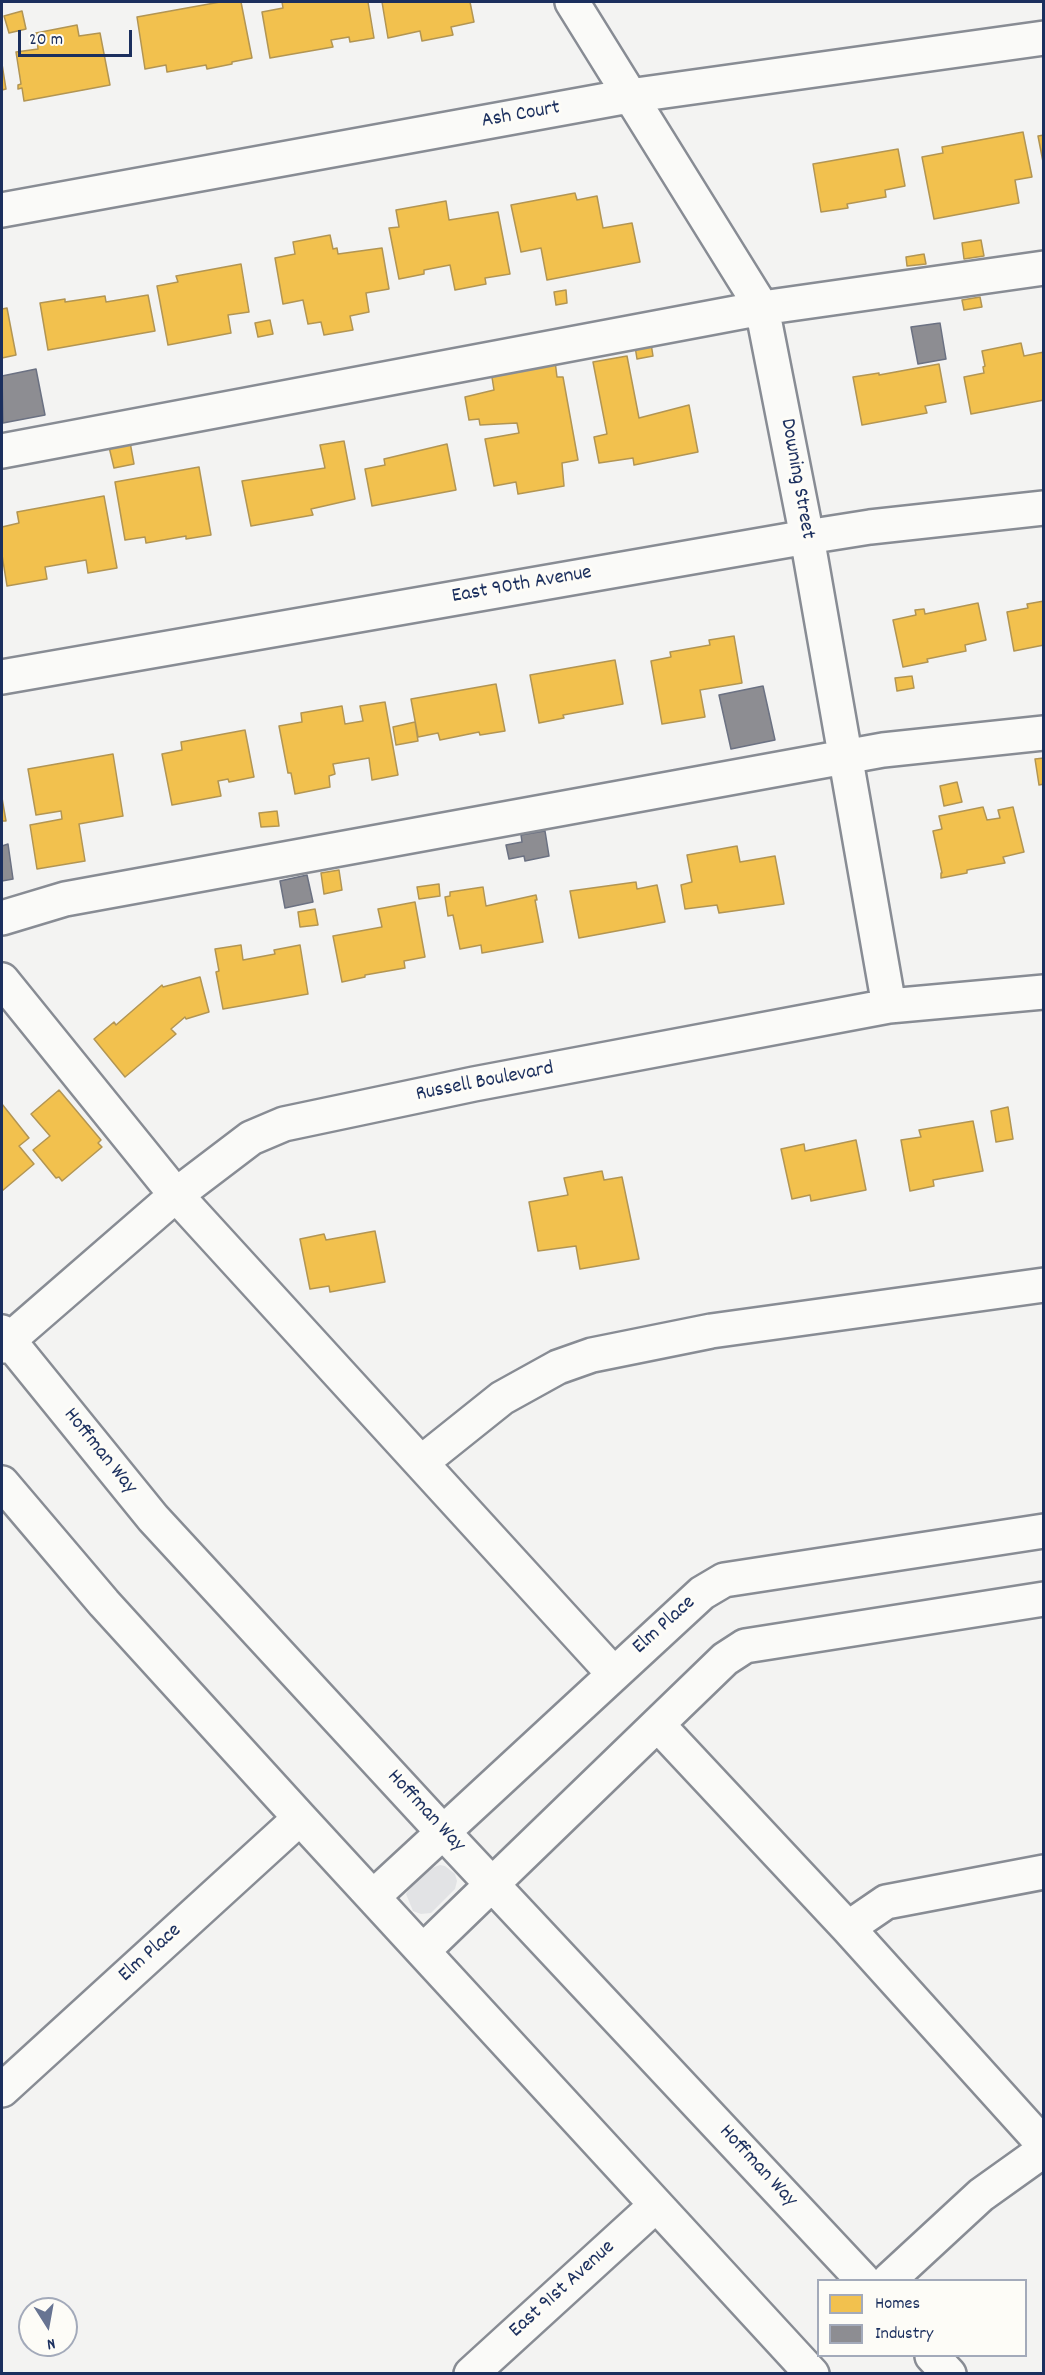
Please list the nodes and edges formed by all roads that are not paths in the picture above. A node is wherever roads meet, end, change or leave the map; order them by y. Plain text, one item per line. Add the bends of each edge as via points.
1 (572, 2) edge
2 (1044, 38) edge
3 (630, 96) junction
4 (2, 210) edge
5 (1044, 268) edge
6 (762, 308) junction
7 (2, 451) edge
8 (1044, 508) edge
9 (807, 537) junction
10 (2, 676) edge
11 (1044, 733) edge
12 (845, 757) junction
13 (2, 918) edge
14 (2, 980) edge
15 (1044, 992) edge
16 (889, 1006) junction
17 (176, 1195) junction
18 (1044, 1285) edge
19 (4, 1339) edge
20 (422, 1462) junction
21 (2, 1484) edge
22 (1044, 1531) edge
23 (1044, 1599) edge
24 (613, 1673) junction
25 (658, 1725) junction
26 (300, 1818) junction
27 (442, 1831) junction
28 (1044, 1872) edge
29 (493, 1885) junction
30 (374, 1896) junction
31 (848, 1928) junction
32 (423, 1951) junction
33 (2, 2090) edge
34 (1044, 2145) edge
35 (1044, 2150) edge
36 (654, 2206) junction
37 (862, 2279) edge
38 (890, 2279) edge
39 (934, 2357) edge
40 (471, 2373) edge
41 (812, 2373) edge
42 (949, 2373) edge

1 - 3 street, Downing Street
2 - 3 street, Ash Court
3 - 4 street, Ash Court
3 - 6 street, Downing Street
5 - 6 street
6 - 7 street
6 - 9 street, Downing Street
8 - 9 street, East 90th Avenue
9 - 10 street, East 90th Avenue
9 - 12 street, Downing Street
11 - 12 street
12 - 13 street via 65,899
12 - 16 street, Downing Street
14 - 17 street
15 - 16 street, Russell Boulevard
16 - 17 street, Russell Boulevard via 284,1124 251,1138
17 - 19 street, Russell Boulevard
17 - 20 street
18 - 20 street via 711,1330 592,1355 558,1367 502,1398
19 - 27 street, Hoffman Way via 153,1518
20 - 24 street
21 - 26 street via 104,1603
22 - 24 street, Elm Place via 724,1580 702,1593
23 - 25 street via 745,1646 725,1659
24 - 27 street, Elm Place
25 - 29 street
25 - 31 street
26 - 30 street
26 - 33 street, Elm Place
27 - 29 street, Hoffman Way
27 - 30 street, Elm Place
28 - 31 street via 886,1902
29 - 32 street
29 - 37 street, Hoffman Way
30 - 32 street
31 - 34 street
32 - 36 street
35 - 38 street via 981,2194
36 - 40 street, East 91st Avenue
36 - 41 street
39 - 42 street

